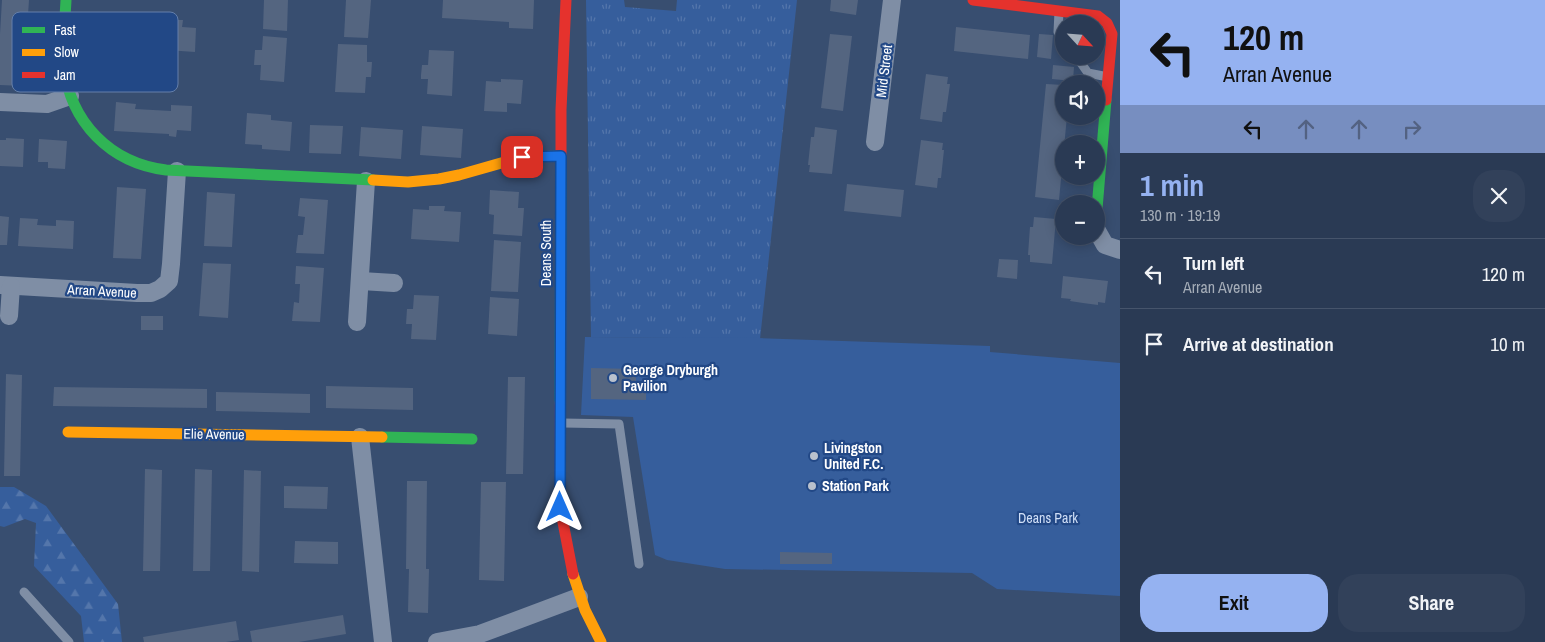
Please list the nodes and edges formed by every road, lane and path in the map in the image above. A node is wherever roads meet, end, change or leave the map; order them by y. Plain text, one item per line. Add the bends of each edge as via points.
1 (566, 0) edge
2 (892, 0) edge
3 (973, 0) edge
4 (1059, 12) junction
5 (1059, 15) edge
6 (1082, 65) edge
7 (1110, 81) junction
8 (69, 92) edge
9 (70, 96) junction
10 (0, 102) edge
11 (875, 142) dead end
12 (561, 156) junction
13 (177, 171) junction
14 (366, 181) junction
15 (1099, 195) edge
16 (1105, 245) edge
17 (1120, 250) edge
18 (361, 282) junction
19 (394, 283) dead end
20 (5, 286) edge
21 (9, 316) dead end
22 (357, 322) dead end
23 (559, 423) junction
24 (68, 432) dead end
25 (360, 437) junction
26 (472, 439) dead end
27 (639, 564) dead end
28 (24, 592) dead end
29 (579, 598) junction
30 (69, 642) edge
31 (383, 642) edge
32 (437, 642) edge
33 (601, 642) edge

1 - 12 street, Deans South
2 - 11 street, Mid Street
3 - 4 street
4 - 5 lane
4 - 7 street via 1098,16 1107,23 1112,34
6 - 7 lane via 1088,73
7 - 15 street
8 - 9 street
9 - 10 street via 47,104
9 - 13 street via 87,126 115,153 147,167
12 - 14 street via 522,157 438,179
12 - 23 street, Deans South
13 - 14 street
13 - 20 street, Arran Avenue via 172,264 169,281 160,289 152,293 137,293
14 - 18 street
16 - 17 street
18 - 19 street
18 - 22 street
20 - 21 street, Arran Avenue
23 - 27 lane via 619,424
23 - 29 street, Deans South via 560,507
24 - 25 street, Elie Avenue
25 - 26 street, Elie Avenue
25 - 31 street
28 - 30 lane
29 - 32 street via 480,634
29 - 33 street, Deans South

